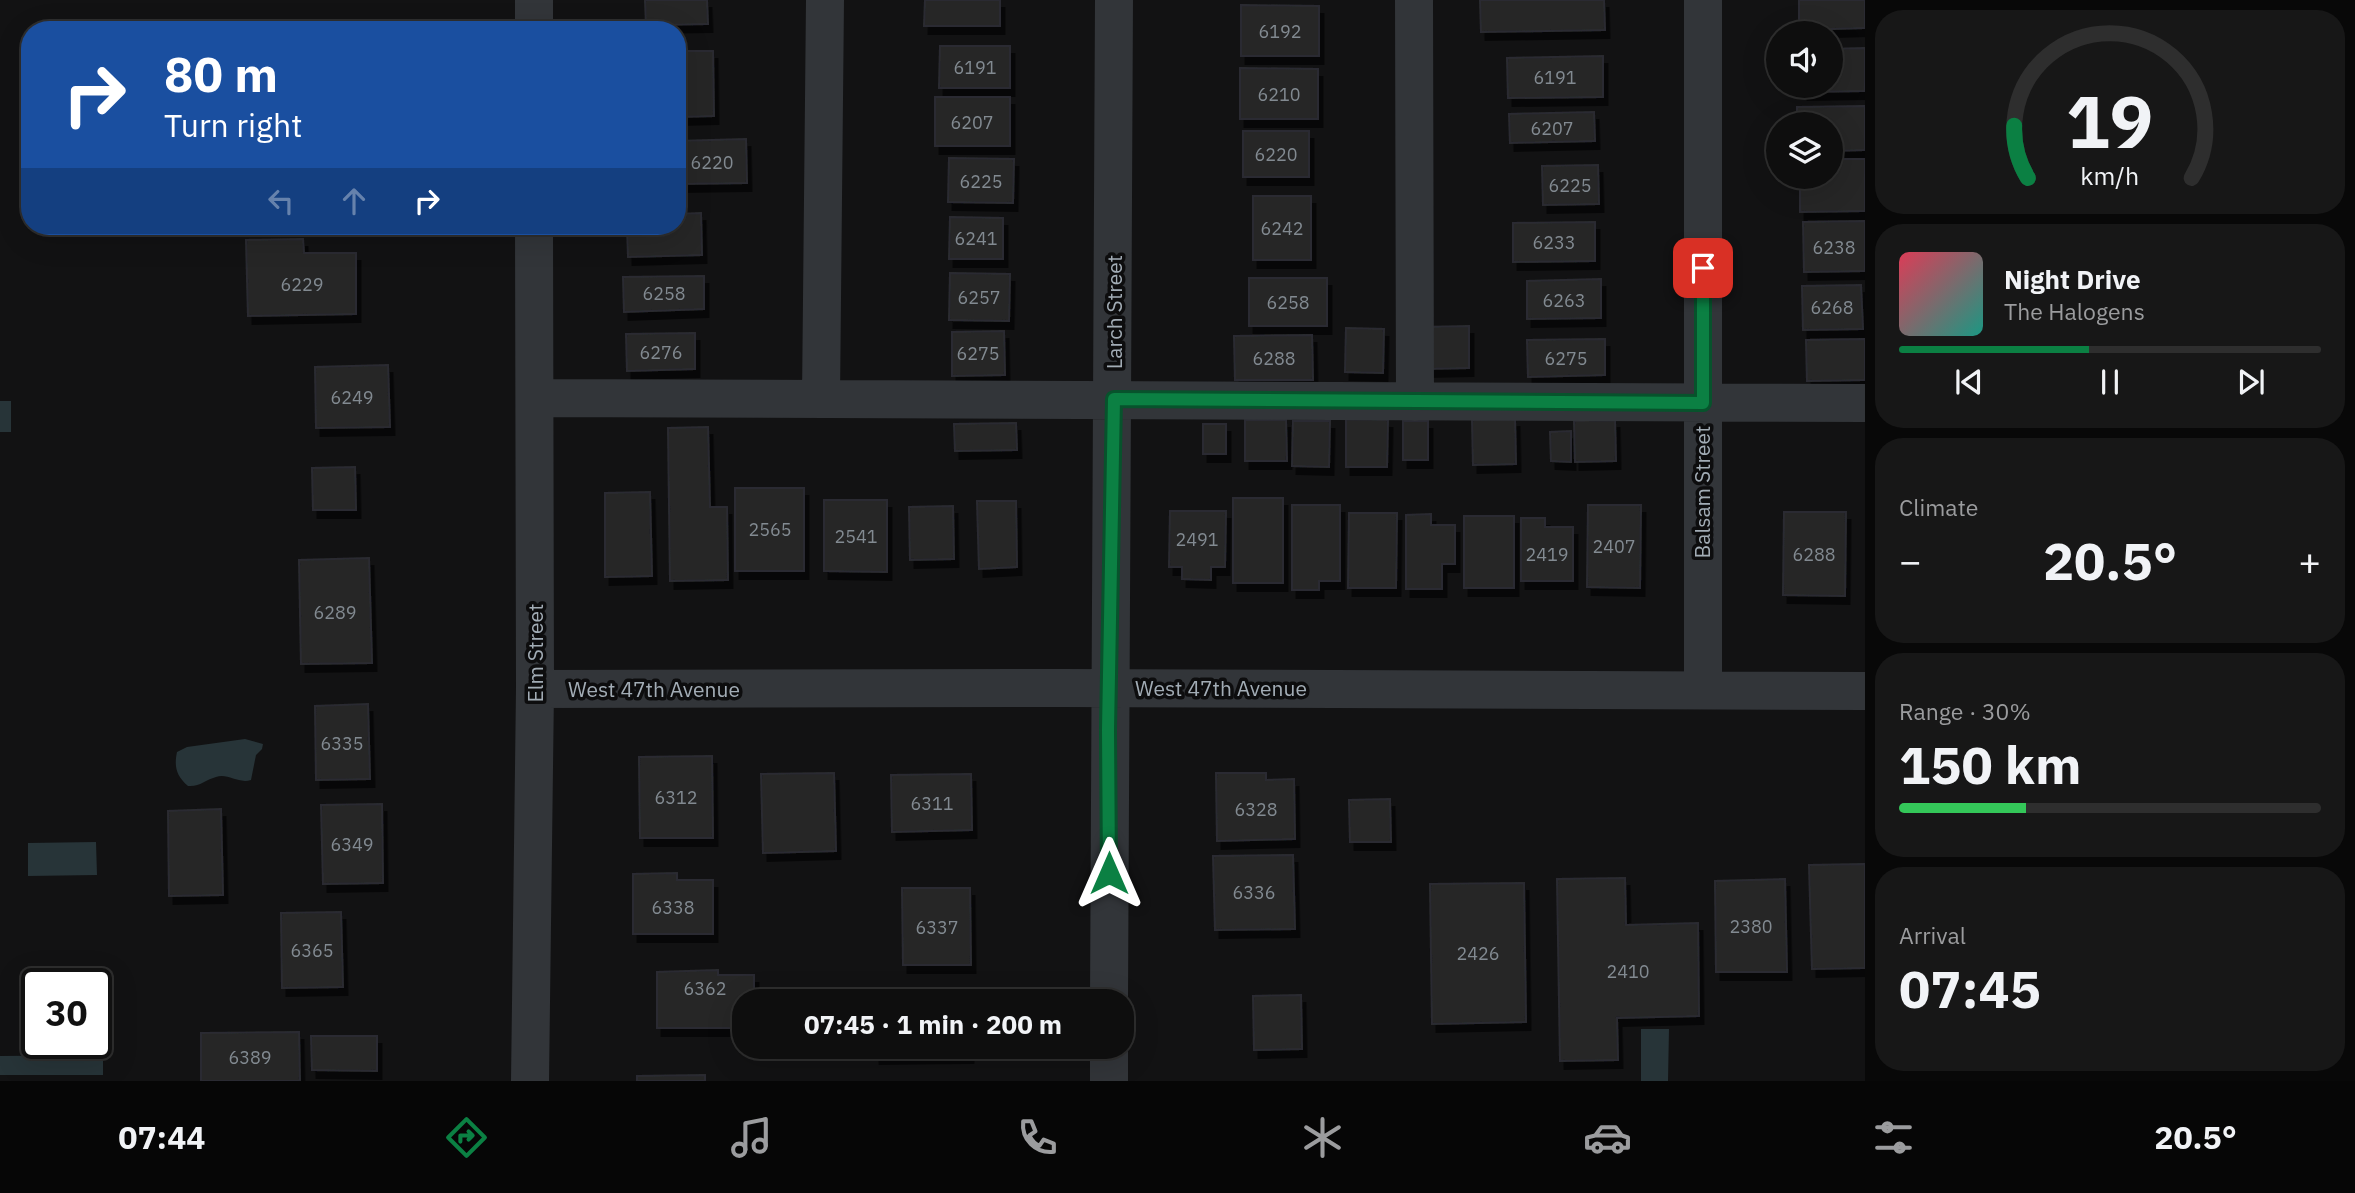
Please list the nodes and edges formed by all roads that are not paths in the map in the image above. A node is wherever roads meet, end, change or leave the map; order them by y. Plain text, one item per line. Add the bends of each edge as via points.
1 (534, 0) edge
2 (825, 0) edge
3 (1114, 0) edge
4 (1414, 0) edge
5 (1703, 0) edge
6 (534, 21) edge
7 (534, 235) edge
8 (535, 398) junction
9 (821, 398) junction
10 (1114, 399) junction
11 (1415, 402) junction
12 (1703, 403) junction
13 (1865, 403) edge
14 (1110, 688) junction
15 (535, 689) junction
16 (1703, 690) junction
17 (1865, 691) edge
18 (1109, 989) edge
19 (1109, 1059) edge
20 (530, 1081) edge
21 (1110, 1081) edge

1 - 6 street
2 - 9 street
3 - 10 street, Larch Street
4 - 11 street
5 - 12 street, Balsam Street
7 - 8 street, Elm Street
8 - 9 street
8 - 15 street, Elm Street
9 - 10 street
10 - 11 street
10 - 14 street, Larch Street
11 - 12 street
12 - 13 street
12 - 16 street, Balsam Street
14 - 15 street, West 47th Avenue
14 - 16 street, West 47th Avenue
14 - 18 street, Larch Street
15 - 20 street, Elm Street
16 - 17 street, West 47th Avenue
19 - 21 street

